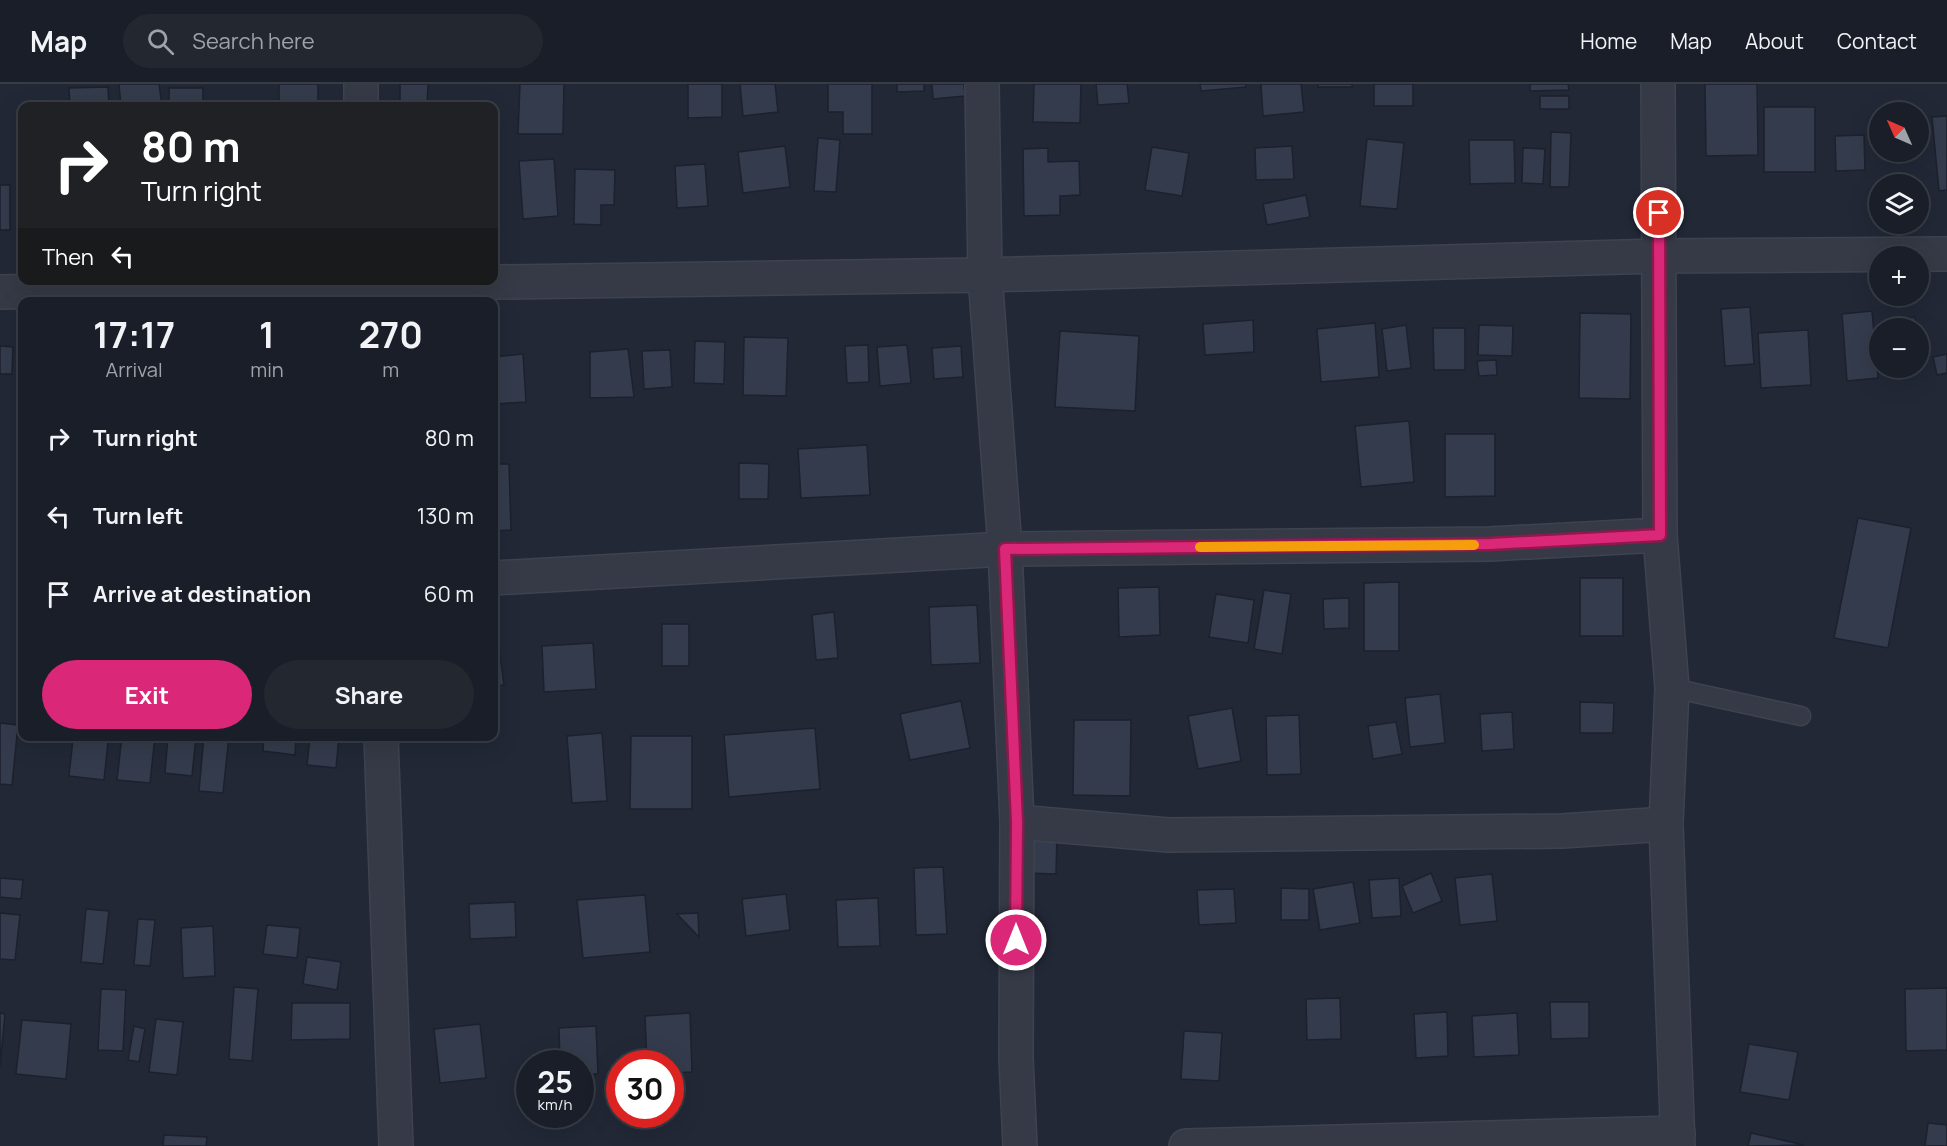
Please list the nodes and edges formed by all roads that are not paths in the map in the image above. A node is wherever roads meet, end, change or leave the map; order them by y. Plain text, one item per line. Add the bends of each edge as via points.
1 (361, 84) edge
2 (981, 84) edge
3 (1658, 84) edge
4 (362, 102) edge
5 (1947, 254) edge
6 (1659, 256) junction
7 (985, 275) junction
8 (362, 289) edge
9 (2, 292) dead end
10 (1660, 535) junction
11 (1005, 549) junction
12 (498, 579) edge
13 (1672, 688) junction
14 (1801, 716) dead end
15 (381, 741) edge
16 (1017, 822) junction
17 (1666, 824) junction
18 (1678, 1140) edge
19 (396, 1146) edge
20 (1020, 1146) edge
21 (1186, 1146) edge

1 - 4 street
2 - 7 street
3 - 6 street
5 - 6 street
6 - 7 street
6 - 10 street
7 - 8 street
7 - 11 street
8 - 9 street
10 - 11 street via 1490,544
10 - 13 street
11 - 12 street
11 - 16 street
13 - 14 lane
13 - 17 street
15 - 19 street
16 - 17 street via 1168,835 1563,831
16 - 20 street via 1016,1058
17 - 18 street
18 - 21 street

